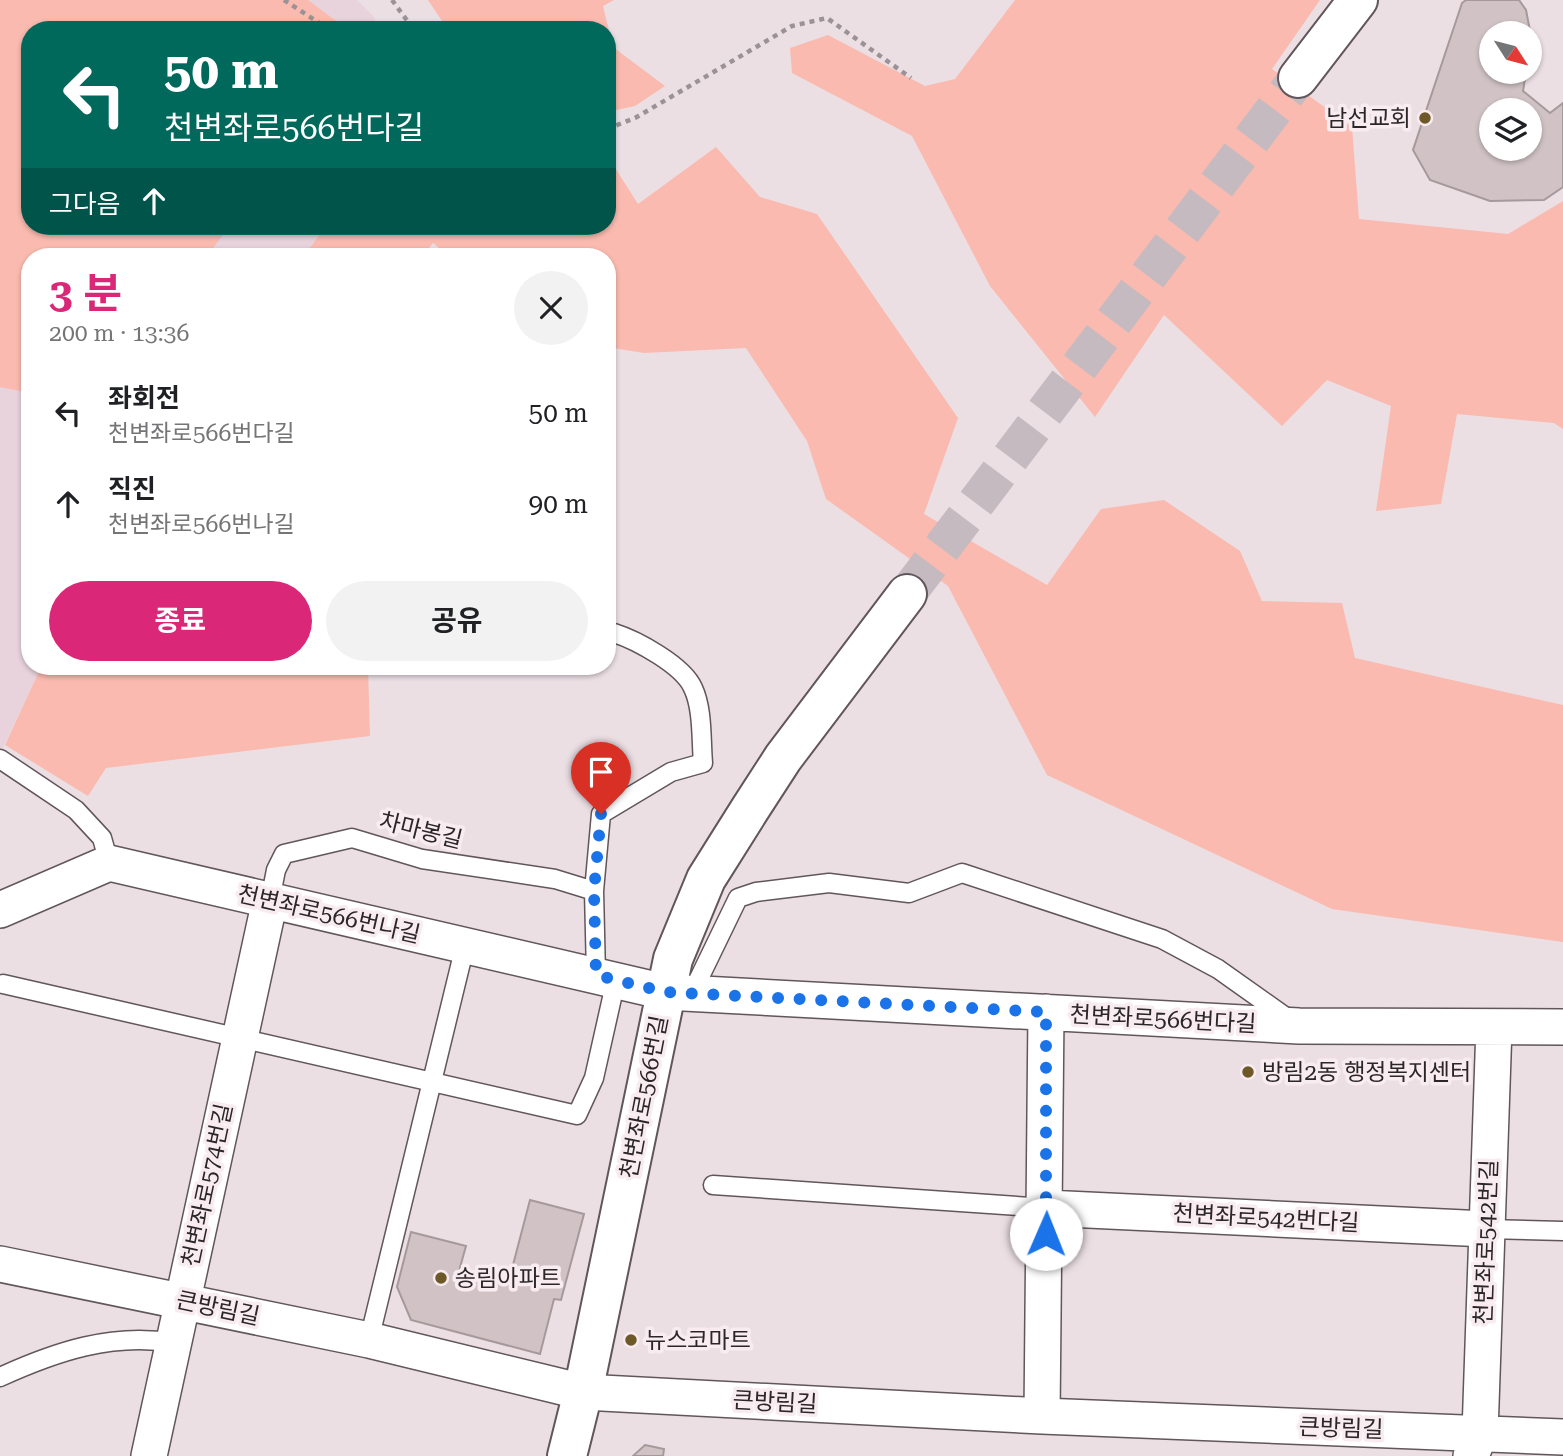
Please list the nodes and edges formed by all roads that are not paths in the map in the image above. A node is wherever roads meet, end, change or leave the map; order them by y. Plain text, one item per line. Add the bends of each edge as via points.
1 (1358, 0) edge
2 (1297, 78) tunnel mouth
3 (907, 594) tunnel mouth
4 (616, 634) edge
5 (0, 759) edge
6 (109, 863) junction
7 (594, 891) junction
8 (270, 900) junction
9 (0, 910) edge
10 (465, 946) junction
11 (606, 977) junction
12 (2, 984) dead end
13 (678, 993) junction
14 (1046, 1012) junction
15 (1299, 1026) junction
16 (1494, 1027) junction
17 (1563, 1027) edge
18 (239, 1037) junction
19 (431, 1082) junction
20 (713, 1185) dead end
21 (1046, 1208) junction
22 (1486, 1229) junction
23 (1563, 1231) edge
24 (0, 1264) edge
25 (181, 1301) junction
26 (369, 1340) junction
27 (174, 1343) junction
28 (0, 1377) edge
29 (583, 1392) junction
30 (1042, 1416) junction
31 (1563, 1437) edge
32 (1475, 1445) edge
33 (149, 1456) edge
34 (567, 1456) edge

1 - 2 street
3 - 13 street, 천변좌로566번길 via 783,758 706,879 673,959
4 - 7 lane via 652,650 690,683 703,763 671,772 601,814
5 - 6 lane via 76,810 102,838
6 - 8 street, 천변좌로566번나길
6 - 9 street
7 - 8 lane, 차마봉길 via 555,879 422,859 352,838 284,854
7 - 11 lane
8 - 10 street, 천변좌로566번나길
8 - 18 street, 천변좌로574번길
10 - 11 street, 천변좌로566번나길
10 - 19 lane
11 - 13 street, 천변좌로566번나길
11 - 19 lane via 594,1078 577,1115
12 - 18 lane
13 - 14 street, 천변좌로566번다길
13 - 15 lane via 738,898 829,883 909,893 962,873 1163,939 1218,969
13 - 29 street, 천변좌로566번길
14 - 15 street, 천변좌로566번다길
14 - 21 street
15 - 16 street, 천변좌로566번다길
16 - 17 street, 천변좌로566번다길
16 - 22 street, 천변좌로542번길
18 - 19 lane
18 - 25 street, 천변좌로574번길
19 - 26 lane
20 - 21 lane
21 - 22 street, 천변좌로542번다길
21 - 30 street
22 - 23 lane
22 - 32 street, 천변좌로542번길
24 - 25 street, 큰방림길
25 - 26 street, 큰방림길
25 - 27 street, 천변좌로574번길
26 - 29 street, 큰방림길
27 - 28 lane via 124,1338 79,1348
27 - 33 street, 천변좌로574번길
29 - 30 street, 큰방림길
29 - 34 street, 천변좌로566번길
30 - 32 street, 큰방림길
31 - 32 street, 큰방림길

